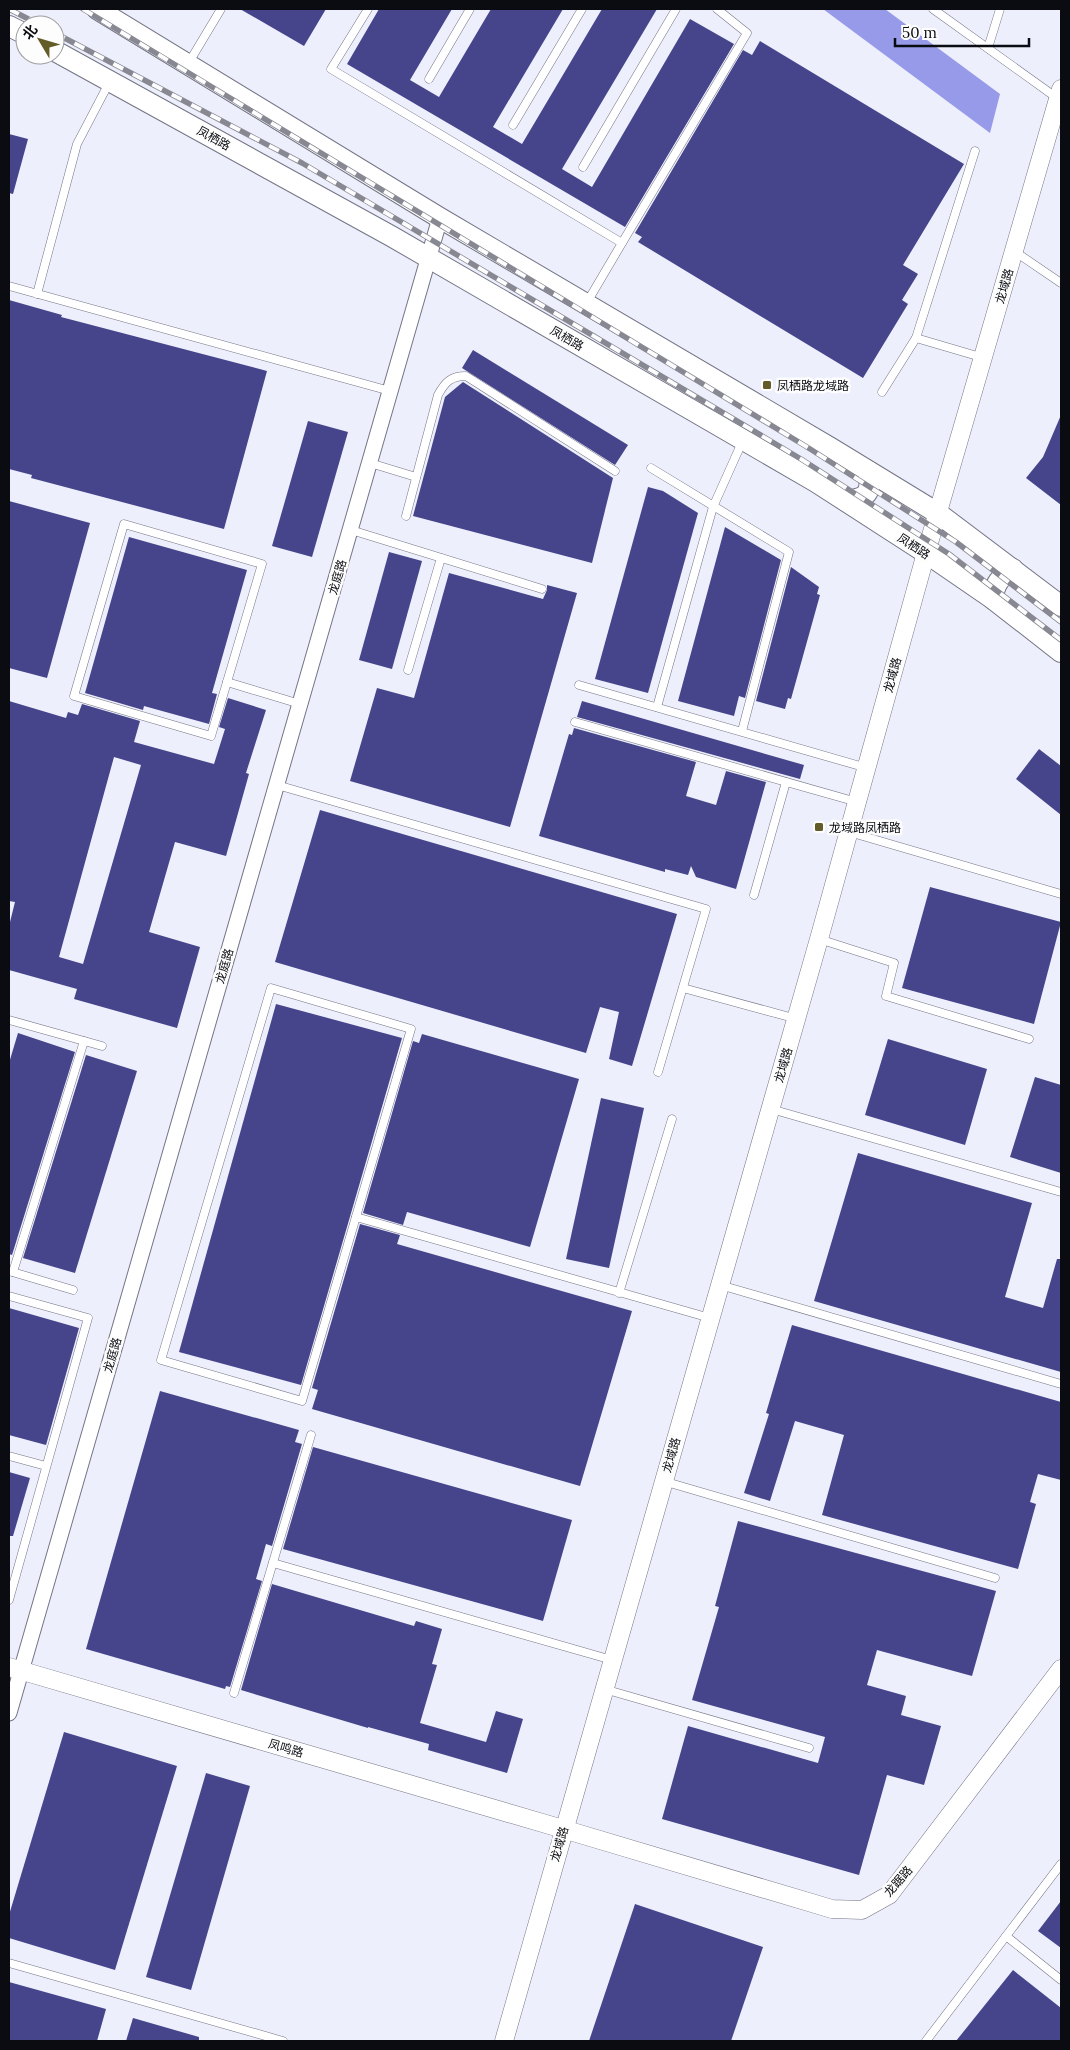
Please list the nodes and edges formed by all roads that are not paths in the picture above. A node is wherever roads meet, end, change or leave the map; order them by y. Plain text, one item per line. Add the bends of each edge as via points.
1 (97, 9) edge
2 (221, 9) edge
3 (368, 9) edge
4 (470, 9) edge
5 (582, 9) edge
6 (676, 9) edge
7 (717, 9) edge
8 (933, 9) edge
9 (1000, 9) edge
10 (988, 48) junction
11 (65, 56) edge
12 (188, 64) junction
13 (429, 79) dead end
14 (110, 81) junction
15 (1060, 94) edge
16 (513, 126) dead end
17 (974, 151) dead end
18 (583, 166) dead end
19 (440, 218) junction
20 (622, 243) junction
21 (1014, 252) junction
22 (429, 258) junction
23 (1061, 283) edge
24 (9, 286) edge
25 (38, 294) junction
26 (586, 304) junction
27 (916, 338) junction
28 (984, 358) junction
29 (390, 391) junction
30 (882, 392) dead end
31 (743, 440) junction
32 (370, 463) junction
33 (650, 468) dead end
34 (615, 471) dead end
35 (868, 471) junction
36 (416, 476) junction
37 (846, 501) junction
38 (713, 507) junction
39 (939, 514) junction
40 (406, 516) dead end
41 (351, 530) junction
42 (926, 553) junction
43 (441, 558) junction
44 (1013, 569) junction
45 (542, 589) dead end
46 (992, 599) junction
47 (1061, 606) edge
48 (1061, 652) edge
49 (408, 670) dead end
50 (227, 682) junction
51 (579, 685) dead end
52 (300, 704) junction
53 (657, 707) junction
54 (575, 722) dead end
55 (742, 731) junction
56 (867, 768) junction
57 (786, 782) junction
58 (277, 785) junction
59 (857, 802) junction
60 (849, 832) junction
61 (754, 894) dead end
62 (1061, 894) edge
63 (819, 940) junction
64 (683, 988) junction
65 (797, 1019) junction
66 (9, 1020) edge
67 (1029, 1038) dead end
68 (84, 1041) junction
69 (102, 1046) dead end
70 (658, 1072) dead end
71 (771, 1109) junction
72 (672, 1119) dead end
73 (1061, 1192) edge
74 (356, 1217) junction
75 (11, 1272) edge
76 (720, 1286) junction
77 (73, 1290) dead end
78 (619, 1293) junction
79 (9, 1296) edge
80 (710, 1318) junction
81 (1061, 1384) edge
82 (311, 1435) dead end
83 (9, 1456) edge
84 (46, 1466) junction
85 (663, 1481) junction
86 (273, 1563) junction
87 (995, 1578) dead end
88 (9, 1600) edge
89 (612, 1660) junction
90 (15, 1669) edge
91 (1061, 1669) edge
92 (604, 1689) junction
93 (234, 1693) dead end
94 (9, 1713) edge
95 (809, 1748) dead end
96 (564, 1829) junction
97 (1061, 1864) edge
98 (1006, 1936) junction
99 (9, 1963) edge
100 (1061, 1980) edge
101 (283, 2041) edge
102 (504, 2041) edge
103 (926, 2041) edge

1 - 12 main road
2 - 12 lane
3 - 20 lane via 331,69
4 - 13 lane
5 - 16 lane
6 - 18 lane
7 - 20 lane via 747,33
8 - 10 lane
9 - 10 lane
10 - 15 lane
11 - 14 main road, 凤栖路
12 - 19 main road
14 - 22 main road, 凤栖路
14 - 25 lane via 77,144
15 - 21 street, 龙域路
17 - 27 lane
19 - 22 street, 龙庭路
19 - 26 main road
20 - 26 lane
21 - 23 lane
21 - 28 street, 龙域路
22 - 29 street, 龙庭路
22 - 31 main road, 凤栖路
24 - 25 lane
25 - 29 lane
26 - 35 main road
27 - 28 lane
27 - 30 lane
28 - 39 street, 龙域路
29 - 32 street, 龙庭路
31 - 37 main road, 凤栖路
31 - 38 lane
32 - 36 lane
32 - 41 street, 龙庭路
33 - 38 lane
34 - 36 lane via 466,376 455,376 444,383 438,394
35 - 37 main road via 871,485 867,494
35 - 39 main road
36 - 40 lane
37 - 42 main road, 凤栖路
38 - 53 lane
38 - 55 lane via 789,552
39 - 42 street, 龙域路
39 - 44 main road
41 - 43 lane
41 - 52 street, 龙庭路
42 - 46 main road, 凤栖路
42 - 56 street, 龙域路
43 - 45 lane
43 - 49 lane
44 - 46 main road via 998,580
44 - 47 main road
46 - 48 main road, 凤栖路
50 - 50 lane via 262,564 124,524 74,696 212,736
50 - 52 lane
51 - 53 lane
52 - 58 street, 龙庭路
53 - 55 lane
54 - 57 lane
55 - 56 lane
56 - 59 street, 龙域路
57 - 59 lane
57 - 61 lane
58 - 64 lane via 706,909
58 - 90 street, 龙庭路
59 - 60 street, 龙域路
60 - 62 lane
60 - 63 street, 龙域路
63 - 65 street, 龙域路
63 - 67 lane via 894,963 886,996
64 - 65 lane
64 - 70 lane
65 - 71 street, 龙域路
66 - 68 lane
68 - 69 lane
68 - 75 lane
71 - 73 lane
71 - 76 street, 龙域路
72 - 78 lane
74 - 74 lane via 302,1401 162,1360 271,988 412,1029
74 - 78 lane
75 - 77 lane
76 - 80 street, 龙域路
76 - 81 lane
78 - 80 lane
79 - 84 lane via 88,1318
80 - 85 street, 龙域路
82 - 86 lane
83 - 84 lane
84 - 88 lane
85 - 87 lane
85 - 89 street, 龙域路
86 - 89 lane
86 - 93 lane
89 - 92 street, 龙域路
90 - 94 street, 龙庭路
90 - 96 street, 凤鸣路
91 - 96 street, 龙踞路 via 888,1895 862,1910 832,1909
92 - 95 lane
92 - 96 street, 龙域路
96 - 102 street, 龙域路
97 - 98 lane
98 - 100 lane
98 - 103 lane
99 - 101 lane

